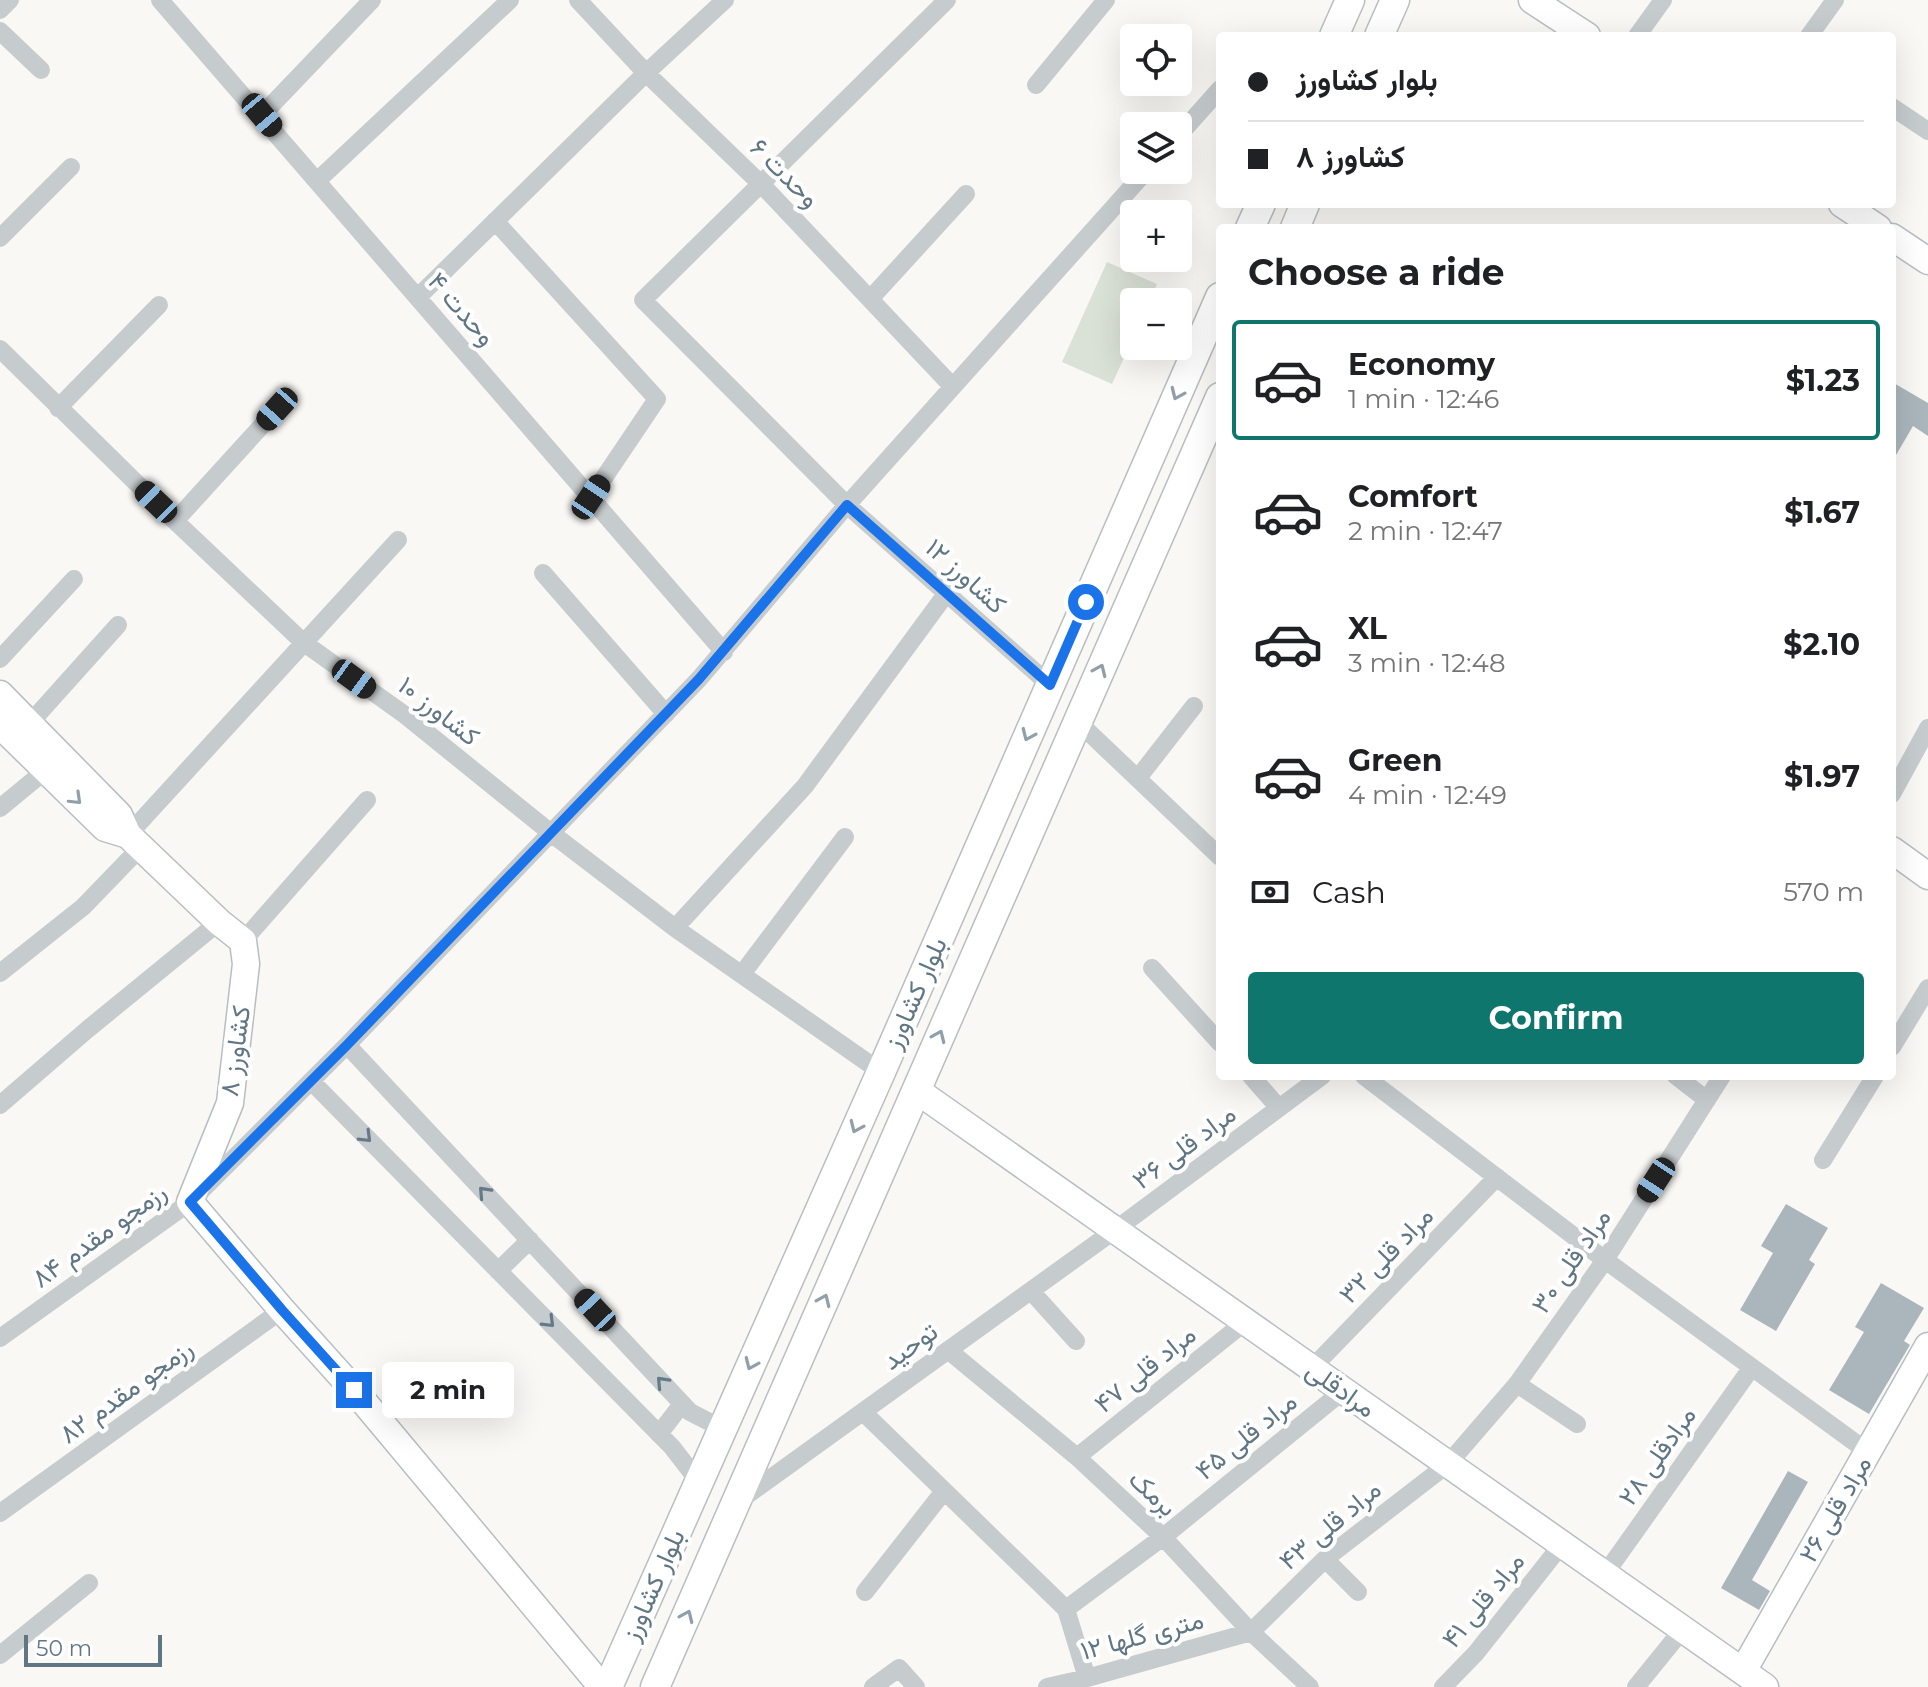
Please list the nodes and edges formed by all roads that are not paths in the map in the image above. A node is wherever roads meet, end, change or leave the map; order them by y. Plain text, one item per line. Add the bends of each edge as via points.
1 (10, 0) edge
2 (160, 0) edge
3 (372, 0) edge
4 (510, 0) edge
5 (578, 0) edge
6 (725, 0) edge
7 (947, 0) edge
8 (1106, 0) edge
9 (1350, 0) edge
10 (1395, 0) edge
11 (1532, 0) edge
12 (1663, 0) edge
13 (1835, 0) edge
14 (0, 10) edge
15 (0, 31) edge
16 (1336, 32) edge
17 (1381, 32) edge
18 (1581, 32) edge
19 (1640, 32) edge
20 (1812, 32) edge
21 (41, 70) dead end
22 (646, 73) junction
23 (1036, 85) dead end
24 (1216, 93) edge
25 (1896, 110) edge
26 (262, 115) junction
27 (1192, 120) edge
28 (1928, 131) edge
29 (71, 167) dead end
30 (317, 181) junction
31 (1134, 184) edge
32 (762, 185) junction
33 (966, 194) dead end
34 (1848, 208) edge
35 (495, 221) junction
36 (1870, 224) edge
37 (0, 238) edge
38 (1896, 241) edge
39 (1928, 261) edge
40 (418, 297) junction
41 (870, 299) junction
42 (159, 305) dead end
43 (1216, 306) edge
44 (0, 349) edge
45 (952, 386) junction
46 (1216, 406) edge
47 (58, 408) junction
48 (277, 409) dead end
49 (591, 497) junction
50 (847, 505) junction
51 (175, 521) junction
52 (398, 540) dead end
53 (543, 573) dead end
54 (74, 579) dead end
55 (946, 594) junction
56 (118, 625) dead end
57 (304, 643) junction
58 (724, 652) junction
59 (0, 659) edge
60 (1050, 685) junction
61 (0, 694) edge
62 (1194, 706) dead end
63 (666, 714) junction
64 (1077, 721) junction
65 (30, 723) junction
66 (0, 725) edge
67 (1926, 736) edge
68 (54, 763) junction
69 (1138, 778) junction
70 (1896, 787) edge
71 (367, 800) dead end
72 (0, 808) edge
73 (551, 833) junction
74 (845, 837) dead end
75 (135, 840) junction
76 (1216, 853) edge
77 (1896, 853) edge
78 (1928, 876) edge
79 (963, 884) junction
80 (999, 900) junction
81 (219, 922) junction
82 (675, 928) junction
83 (243, 941) junction
84 (1152, 968) dead end
85 (0, 973) edge
86 (742, 974) junction
87 (1928, 988) edge
88 (1216, 1039) edge
89 (1896, 1040) edge
90 (347, 1045) junction
91 (881, 1072) junction
92 (1254, 1080) edge
93 (1317, 1080) edge
94 (1369, 1080) edge
95 (1681, 1080) edge
96 (1720, 1080) edge
97 (1873, 1080) edge
98 (311, 1081) junction
99 (916, 1090) junction
100 (1707, 1100) junction
101 (0, 1105) edge
102 (1279, 1108) junction
103 (1823, 1160) dead end
104 (1497, 1177) junction
105 (190, 1202) junction
106 (1115, 1230) junction
107 (530, 1240) junction
108 (1605, 1260) junction
109 (498, 1271) junction
110 (1031, 1291) junction
111 (282, 1310) junction
112 (1245, 1322) junction
113 (0, 1338) edge
114 (1076, 1341) dead end
115 (1928, 1346) edge
116 (948, 1350) junction
117 (1752, 1367) junction
118 (1312, 1368) junction
119 (1517, 1384) junction
120 (1343, 1391) junction
121 (682, 1404) junction
122 (863, 1412) junction
123 (1577, 1424) dead end
124 (723, 1429) junction
125 (659, 1434) junction
126 (1868, 1452) junction
127 (1077, 1457) junction
128 (1448, 1464) junction
129 (699, 1482) junction
130 (944, 1491) junction
131 (735, 1504) junction
132 (0, 1513) edge
133 (1163, 1537) junction
134 (1562, 1544) junction
135 (1325, 1559) junction
136 (1605, 1574) junction
137 (89, 1583) dead end
138 (865, 1592) dead end
139 (1358, 1592) dead end
140 (1066, 1609) junction
141 (1683, 1629) junction
142 (1251, 1632) junction
143 (0, 1655) edge
144 (1743, 1671) junction
145 (1087, 1678) junction
146 (602, 1687) edge
147 (608, 1687) edge
148 (655, 1687) edge
149 (873, 1687) edge
150 (916, 1687) edge
151 (1047, 1687) edge
152 (1310, 1687) edge
153 (1443, 1687) edge
154 (1636, 1687) edge
155 (1765, 1687) edge

1 - 14 street
2 - 26 street, وحدت ۴
3 - 26 street
4 - 30 street
5 - 22 street, وحدت ۶
6 - 22 street
7 - 32 street
8 - 23 street
9 - 16 main road
10 - 17 main road
11 - 18 street
12 - 19 street
13 - 20 street
15 - 21 street
22 - 32 street, وحدت ۶
22 - 35 street
24 - 27 street
25 - 28 street
26 - 30 street, وحدت ۴
29 - 37 street
30 - 40 street, وحدت ۴
31 - 45 street, رزمجو مقدم ۸۴
32 - 41 street, وحدت ۶
32 - 50 street, کشاورز ۱۲ via 643,300
33 - 41 street
34 - 36 street
35 - 40 street
35 - 49 street via 657,399
38 - 39 street
40 - 49 street, وحدت ۴
41 - 45 street, وحدت ۶
42 - 47 street
43 -> 60 main road, بلوار کشاورز
44 - 47 street, کشاورز ۱۰
45 - 50 street, رزمجو مقدم ۸۴
64 -> 46 main road, بلوار کشاورز
47 - 51 street, کشاورز ۱۰
48 - 51 street
49 - 58 street, وحدت ۴
50 - 55 street, کشاورز ۱۲
50 - 58 street, رزمجو مقدم ۸۴
51 - 57 street, کشاورز ۱۰
52 - 57 street
53 - 63 street
54 - 59 street
55 - 60 street, کشاورز ۱۲
55 - 82 street via 805,786
56 - 65 street
57 - 73 street, کشاورز ۱۰ via 405,715
57 - 75 street
58 - 63 street, رزمجو مقدم ۸۴
60 -> 79 main road, بلوار کشاورز
61 - 65 street
62 - 69 street
63 - 73 street, رزمجو مقدم ۸۴
64 - 69 street
64 - 80 main road, بلوار کشاورز
65 - 68 street
66 - 68 street
67 - 70 street
68 - 72 street
68 - 75 street via 119,815
69 - 76 street
71 - 83 street
73 - 82 street, کشاورز ۱۰
73 - 90 street, رزمجو مقدم ۸۴
74 - 86 street
75 - 81 street
75 - 85 street via 83,907
77 - 78 street
79 - 80 main road
79 - 91 main road, بلوار کشاورز
99 -> 80 main road, بلوار کشاورز
81 - 83 street
81 - 101 street
82 - 86 street, کشاورز ۱۰
83 - 105 street, کشاورز ۸ via 246,964 230,1103
84 - 88 street
86 - 91 street, کشاورز ۱۰
87 - 89 street
90 - 98 street, رزمجو مقدم ۸۴
107 -> 90 street
91 -> 124 main road, بلوار کشاورز
92 - 102 street
93 - 102 street, مراد قلی ۳۶
94 - 104 street
95 - 100 street
96 - 100 street, مراد قلی ۳۰
97 - 103 street
98 - 105 street, رزمجو مقدم ۸۴
98 -> 109 street
99 - 106 street, مرادقلی
131 -> 99 main road, بلوار کشاورز
100 - 108 street, مراد قلی ۳۰
102 - 106 street, مراد قلی ۳۶
104 - 108 street
104 - 118 street, مراد قلی ۳۲
105 - 111 street
105 - 113 street, رزمجو مقدم ۸۴
106 - 110 street, توحید
106 - 112 street, مرادقلی
107 - 109 street
121 -> 107 street
108 - 117 street
108 - 119 street, مراد قلی ۳۰
109 -> 125 street
110 - 114 street
110 - 116 street, توحید
111 - 132 street, رزمجو مقدم ۸۲
111 - 146 street
112 - 118 street, مرادقلی
112 - 127 street, مراد قلی ۴۷
115 - 126 street, مراد قلی ۲۶
116 - 122 street, توحید
116 - 127 street, برمک
117 - 126 street
117 - 136 street, مرادقلی ۲۸
118 - 120 street, مرادقلی
119 - 123 street
119 - 128 street, مراد قلی ۳۰
120 - 128 street, مرادقلی
120 - 133 street, مراد قلی ۴۵
121 - 124 street
121 - 125 street
122 - 130 street
122 - 131 street, توحید
124 - 129 main road, بلوار کشاورز
125 - 129 street
126 - 144 street, مراد قلی ۲۶
127 - 133 street, برمک
128 - 134 street, مرادقلی
128 - 135 street, مراد قلی ۴۳
129 - 147 main road, بلوار کشاورز
130 - 138 street
130 - 140 street
148 -> 131 main road, بلوار کشاورز
133 - 140 street, مراد قلی ۴۵
133 - 142 street, برمک
134 - 136 street, مرادقلی
134 - 153 street, مراد قلی ۴۱
135 - 139 street
135 - 142 street, مراد قلی ۴۳
136 - 141 street, مرادقلی
137 - 143 street
140 - 145 street
141 - 144 street, مرادقلی
141 - 154 street
142 - 145 street, ۱۲ متری گلها
142 - 152 street, برمک
144 - 155 street, مرادقلی
145 - 151 street, ۱۲ متری گلها
149 - 150 street via 899,1668

